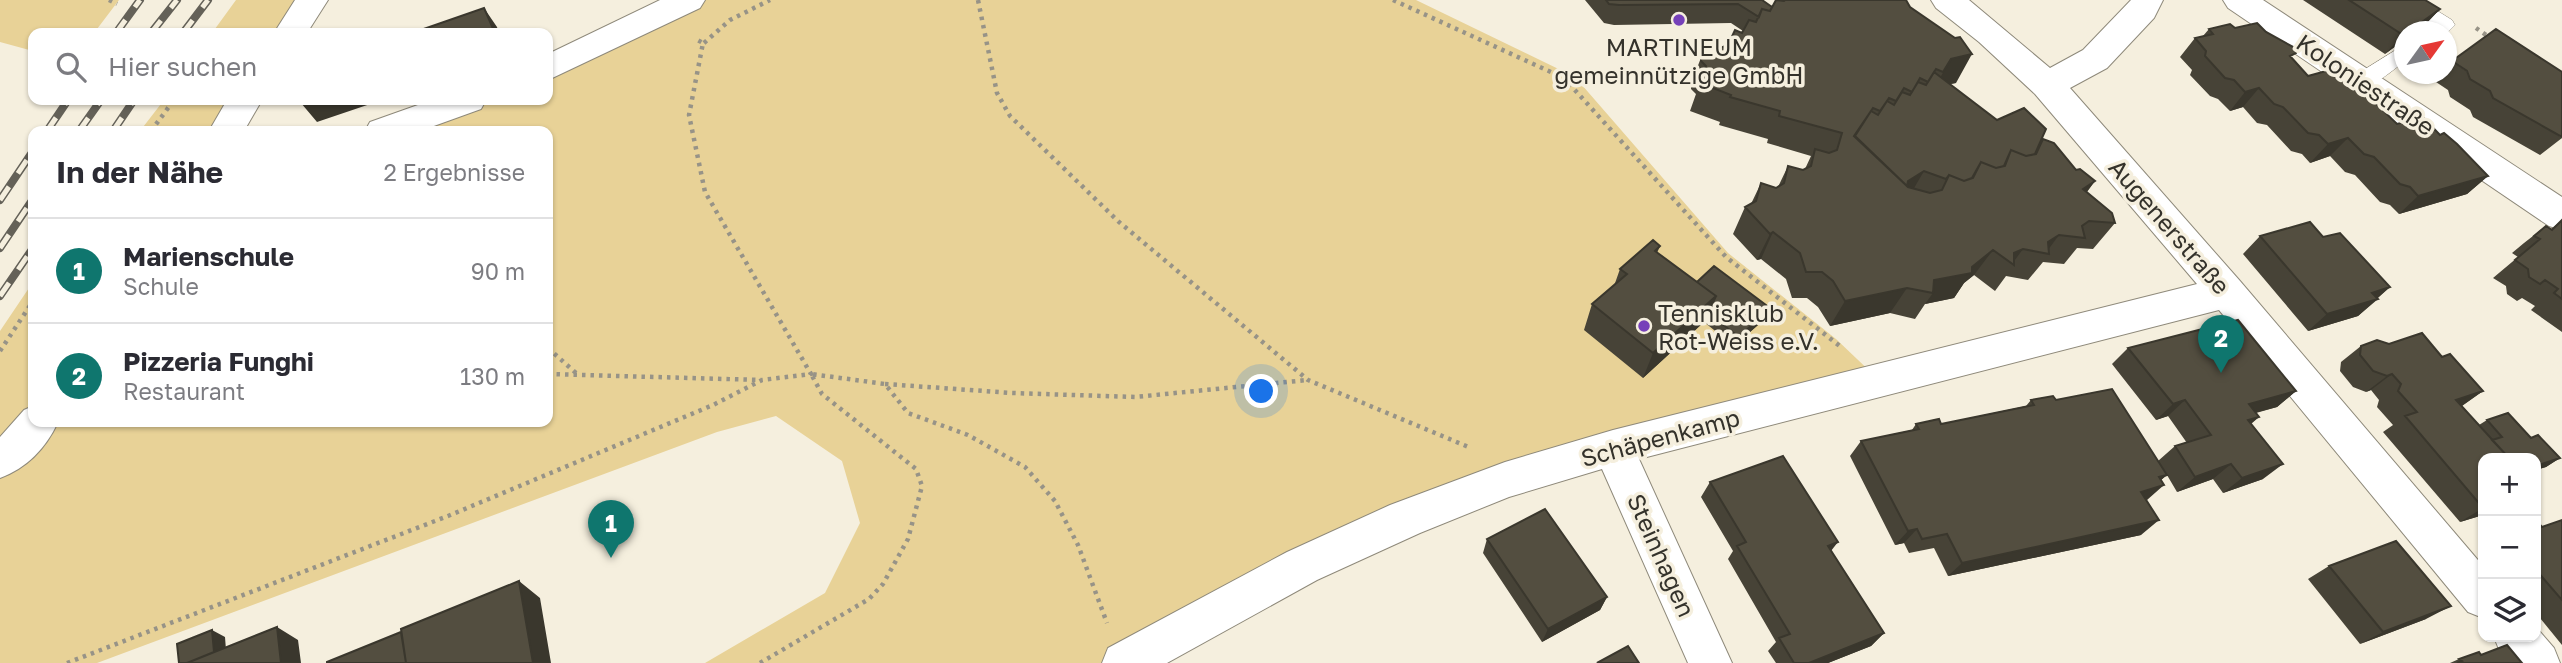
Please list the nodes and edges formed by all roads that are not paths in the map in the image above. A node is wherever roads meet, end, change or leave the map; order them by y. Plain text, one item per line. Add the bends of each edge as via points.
1 (312, 0) edge
2 (689, 0) edge
3 (1947, 0) edge
4 (2147, 0) edge
5 (2239, 0) edge
6 (2406, 0) edge
7 (2439, 21) edge
8 (293, 28) edge
9 (2394, 59) edge
10 (553, 66) edge
11 (2361, 81) junction
12 (2048, 85) junction
13 (242, 105) edge
14 (455, 105) edge
15 (229, 126) edge
16 (397, 126) edge
17 (2562, 216) edge
18 (2227, 292) junction
19 (34, 427) edge
20 (1613, 448) junction
21 (0, 460) edge
22 (2478, 592) edge
23 (2520, 642) edge
24 (1127, 661) edge
25 (1710, 663) edge
26 (2538, 663) edge

1 - 8 street
2 - 10 street
3 - 12 street, Augenerstraße
4 - 12 street via 2095,59
5 - 11 street, Koloniestraße
6 - 7 lane
9 - 11 lane
11 - 17 street, Koloniestraße
12 - 18 street, Augenerstraße
13 - 15 street
14 - 16 street
18 - 20 street, Schäpenkamp
18 - 22 street, Augenerstraße
19 - 21 street
20 - 24 street, Schäpenkamp via 1505,480 1405,519 1302,566
20 - 25 street, Steinhagen
23 - 26 street

